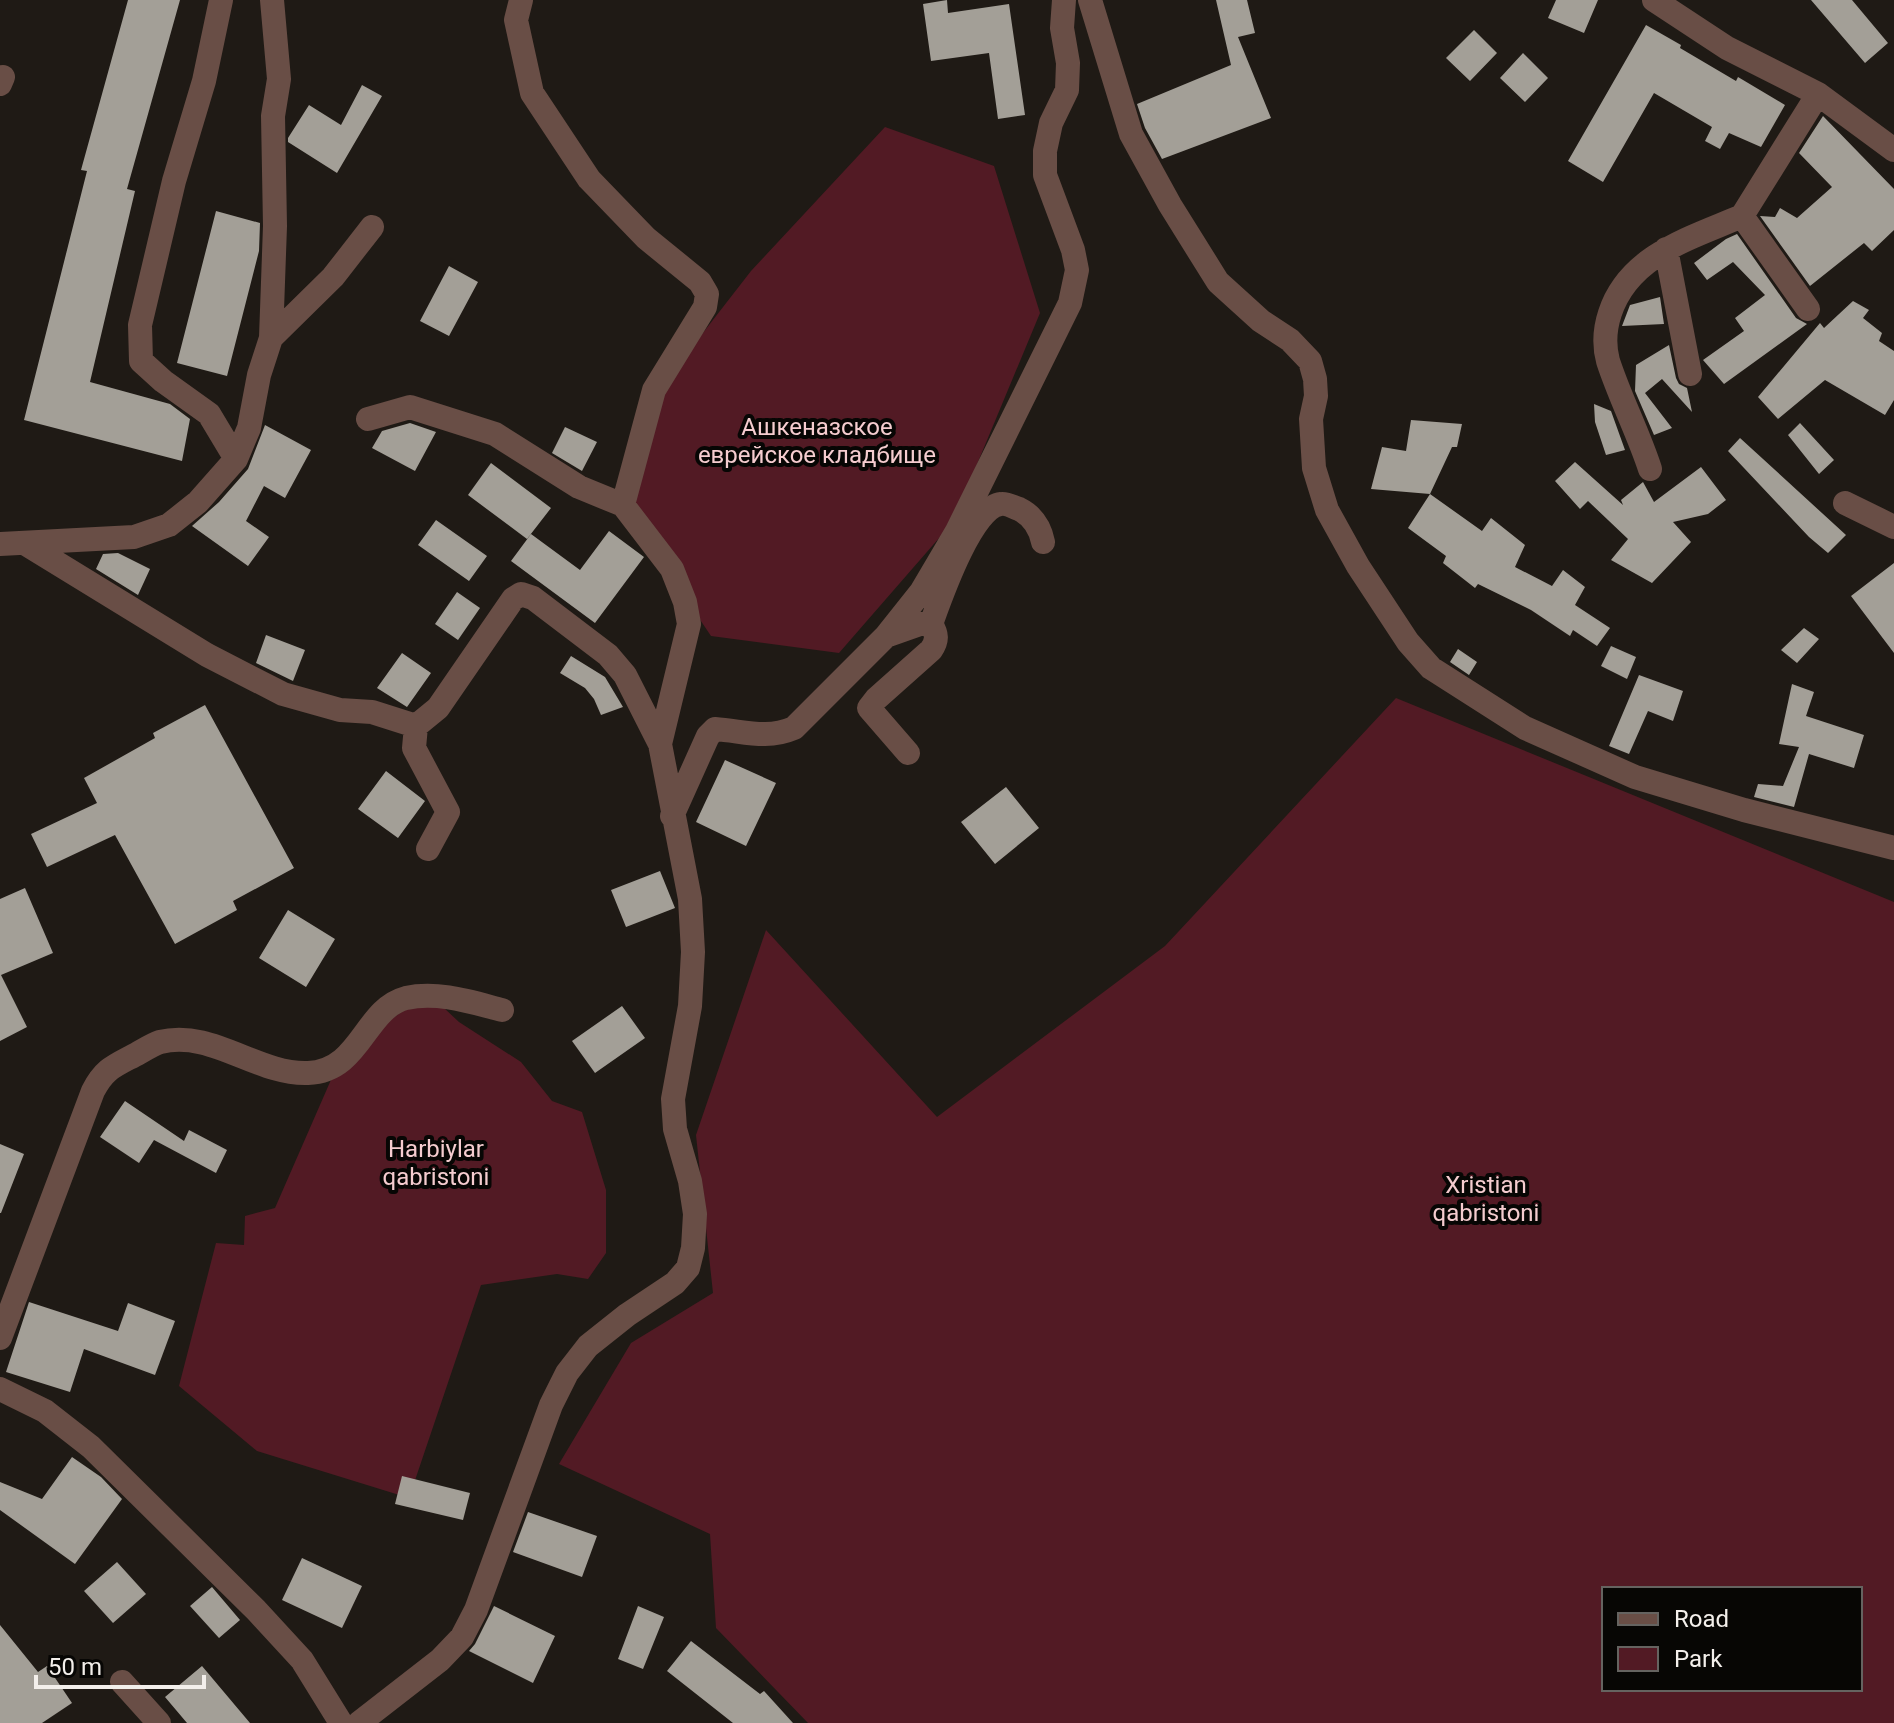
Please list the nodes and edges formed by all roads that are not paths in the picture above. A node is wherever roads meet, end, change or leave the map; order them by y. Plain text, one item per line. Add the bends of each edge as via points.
1 (221, 0) edge
2 (272, 0) edge
3 (521, 0) edge
4 (1064, 0) edge
5 (1090, 0) edge
6 (1654, 0) edge
7 (1818, 94) junction
8 (1894, 150) edge
9 (1742, 216) junction
10 (372, 227) dead end
11 (1666, 249) junction
12 (1808, 309) dead end
13 (271, 338) junction
14 (1690, 374) dead end
15 (368, 419) dead end
16 (236, 459) junction
17 (1650, 469) dead end
18 (1845, 503) dead end
19 (623, 505) junction
20 (1894, 527) edge
21 (1043, 542) dead end
22 (0, 544) edge
23 (26, 544) junction
24 (931, 624) junction
25 (886, 636) junction
26 (416, 726) junction
27 (660, 744) junction
28 (908, 753) dead end
29 (672, 816) junction
30 (1894, 848) edge
31 (428, 849) dead end
32 (502, 1010) dead end
33 (0, 1338) edge
34 (0, 1389) edge
35 (122, 1682) dead end
36 (159, 1723) edge
37 (341, 1723) edge
38 (359, 1723) edge

1 - 16 street via 140,325 141,361 209,414
2 - 13 street via 279,79 273,116
3 - 19 street via 516,20 532,93 589,179 707,294 705,307 654,390
4 - 25 street via 1067,90 1051,123 1045,175 1077,270 1070,303 957,531 921,592
5 - 30 street via 1131,134 1170,205 1218,282 1310,361 1316,396 1311,419 1314,468 1327,510 1374,591 1431,668 1525,728 1635,777
6 - 7 street via 1727,48
7 - 8 street
7 - 9 street
9 - 11 street
9 - 12 street
10 - 13 street via 333,277
11 - 14 street
11 - 17 street via 1635,270 1616,295 1605,326 1607,358
13 - 16 street
15 - 19 street via 410,407 495,434 579,487
16 - 23 street via 169,525 134,537
18 - 20 street
19 - 27 street via 672,569 689,624
21 - 24 street via 1041,529 1027,513 1005,503 985,512 952,566
22 - 23 street
23 - 26 street via 207,655 283,694
24 - 25 street
24 - 28 street via 936,643 869,708
25 - 29 street via 794,728 765,736 715,729
26 - 27 street via 438,708 521,594 608,655 625,675
26 - 31 street via 414,748 448,812
27 - 29 street
29 - 38 street via 690,899 693,952 690,1006 673,1099 695,1214 688,1268 588,1346 567,1373 462,1637
32 - 33 street via 444,996 406,998 389,1005 346,1059 310,1073 284,1071 195,1041 160,1042 114,1066 102,1074 93,1091
34 - 37 street via 45,1411 91,1447 302,1660
35 - 36 street

